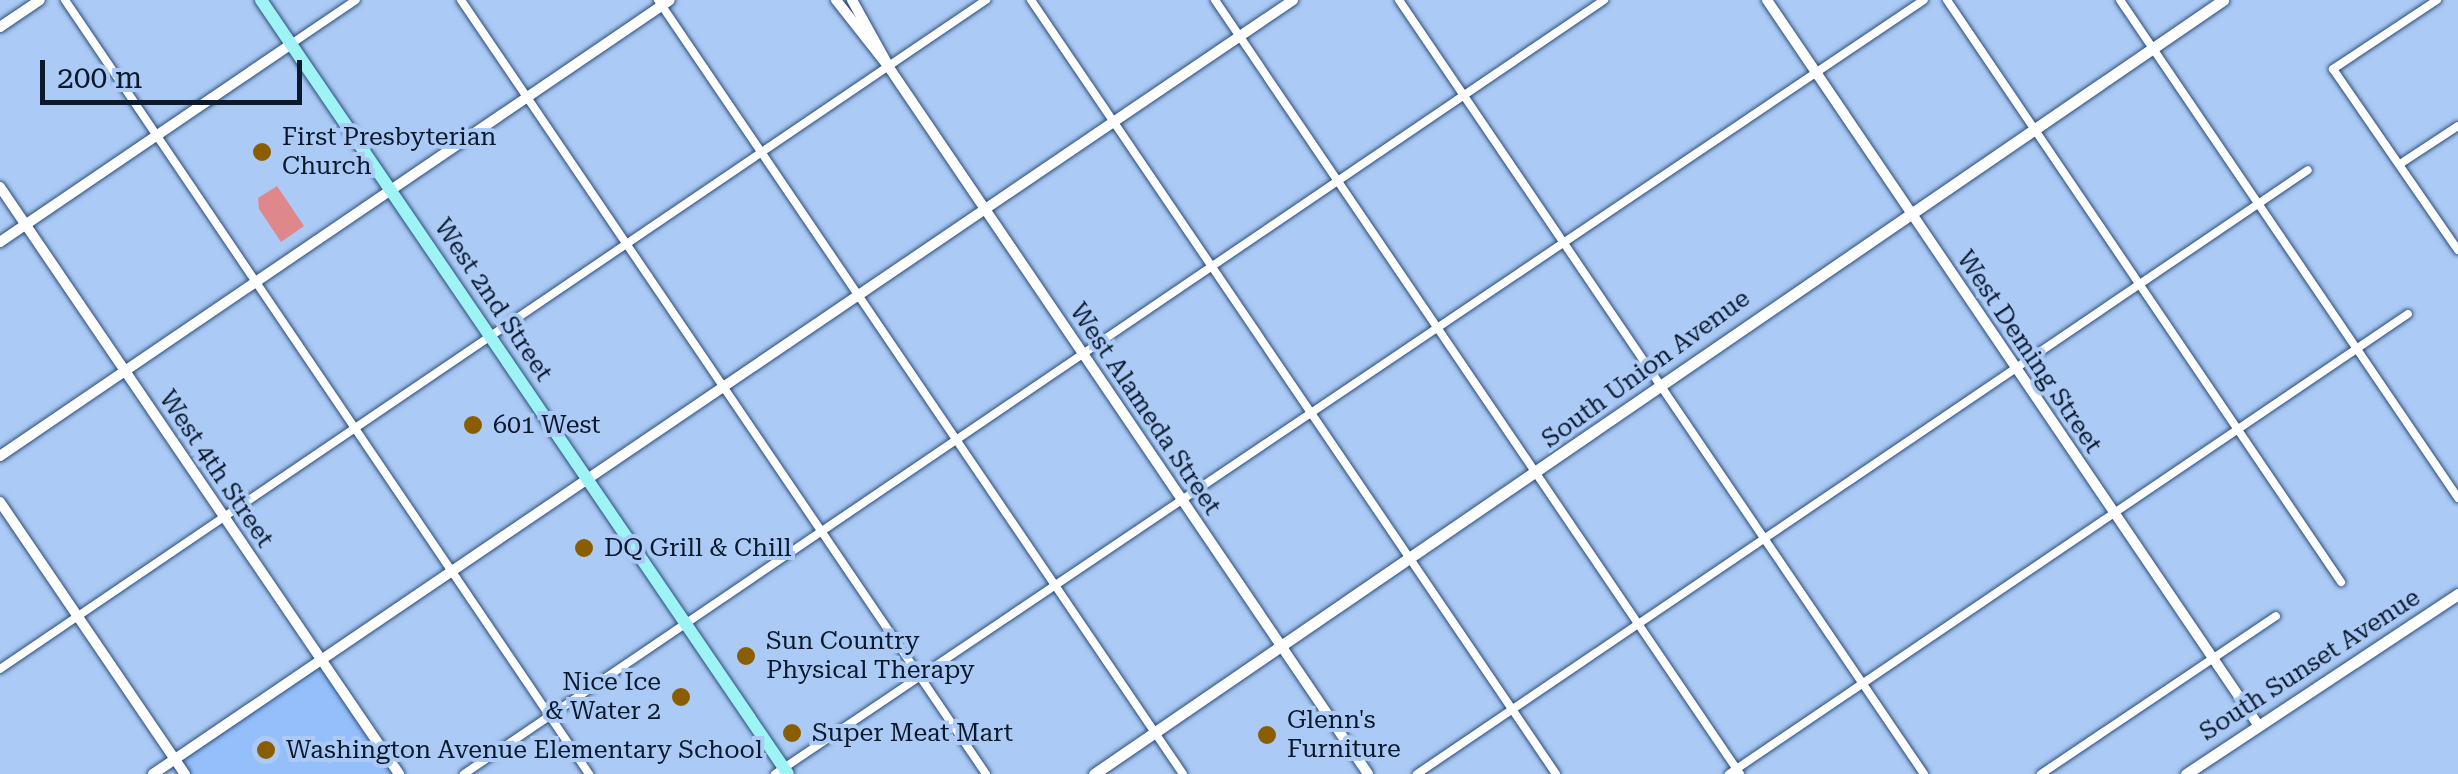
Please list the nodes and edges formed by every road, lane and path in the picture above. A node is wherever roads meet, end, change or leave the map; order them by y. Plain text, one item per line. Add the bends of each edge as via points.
1 (40, 0) edge
2 (65, 0) edge
3 (261, 0) edge
4 (356, 0) edge
5 (461, 0) edge
6 (836, 0) edge
7 (852, 0) edge
8 (986, 0) edge
9 (1031, 0) edge
10 (1215, 0) edge
11 (1292, 0) edge
12 (1400, 0) edge
13 (1604, 0) edge
14 (1767, 0) edge
15 (1924, 0) edge
16 (1947, 0) edge
17 (2120, 0) edge
18 (2223, 0) edge
19 (2438, 0) edge
20 (664, 2) edge
21 (0, 27) edge
22 (1239, 36) junction
23 (291, 44) junction
24 (2152, 48) junction
25 (888, 66) junction
26 (1817, 72) junction
27 (1464, 95) junction
28 (527, 98) junction
29 (1113, 122) junction
30 (2458, 126) edge
31 (2034, 129) junction
32 (157, 135) junction
33 (762, 152) junction
34 (2400, 164) junction
35 (2308, 170) dead end
36 (1338, 181) junction
37 (0, 187) edge
38 (391, 191) junction
39 (2258, 204) junction
40 (985, 208) junction
41 (1911, 212) junction
42 (26, 224) junction
43 (1562, 241) junction
44 (0, 242) edge
45 (626, 244) junction
46 (2458, 250) edge
47 (1211, 266) junction
48 (256, 282) junction
49 (2139, 284) junction
50 (858, 295) junction
51 (2408, 314) dead end
52 (1436, 326) junction
53 (490, 336) junction
54 (2356, 348) junction
55 (1083, 354) junction
56 (2016, 368) junction
57 (125, 370) junction
58 (723, 386) junction
59 (1662, 389) junction
60 (1310, 411) junction
61 (355, 428) junction
62 (2237, 430) junction
63 (956, 440) junction
64 (0, 456) edge
65 (1536, 474) junction
66 (587, 478) junction
67 (1181, 498) junction
68 (2458, 498) edge
69 (0, 502) edge
70 (2114, 513) junction
71 (224, 517) junction
72 (821, 532) junction
73 (1764, 539) junction
74 (1410, 559) junction
75 (452, 571) junction
76 (2341, 582) dead end
77 (1054, 584) junction
78 (2458, 594) edge
79 (78, 616) junction
80 (2276, 616) dead end
81 (686, 624) junction
82 (1638, 624) junction
83 (1281, 646) junction
84 (2213, 658) junction
85 (322, 660) junction
86 (0, 669) edge
87 (918, 675) junction
88 (1863, 684) junction
89 (1512, 710) junction
90 (549, 716) junction
91 (2258, 726) junction
92 (1155, 732) junction
93 (175, 759) junction
94 (782, 772) edge
95 (1735, 772) edge
96 (2194, 772) edge
97 (153, 774) edge
98 (185, 774) edge
99 (399, 774) edge
100 (464, 774) edge
101 (588, 774) edge
102 (986, 774) edge
103 (1094, 774) edge
104 (1183, 774) edge
105 (1368, 774) edge
106 (1418, 774) edge
107 (1556, 774) edge
108 (1924, 774) edge
109 (2041, 774) edge

1 - 21 street
2 - 32 street
3 - 23 main road, West 2nd Street
4 - 23 street
5 - 28 street
6 - 25 street, West Alameda Street
7 - 25 street, West Alameda Street
8 - 25 street
9 - 29 street
10 - 22 street
11 - 22 street
12 - 27 street
13 - 27 street
14 - 26 street, West Deming Street
15 - 26 street
16 - 31 street
17 - 24 street
18 - 24 main road, South Union Avenue
19 - 34 street via 2333,68
20 - 28 street
20 - 33 street
22 - 29 street
22 - 36 street
23 - 32 street
23 - 38 main road, West 2nd Street
24 - 31 main road, South Union Avenue
24 - 39 street
25 - 33 street
25 - 40 street, West Alameda Street
26 - 41 street, West Deming Street
26 - 43 street
27 - 36 street
27 - 43 street
28 - 38 street
28 - 45 street
29 - 40 street
29 - 47 street
30 - 34 street
31 - 41 main road, South Union Avenue
31 - 49 street
32 - 42 street
32 - 48 street
33 - 45 street
33 - 50 street
34 - 46 street
35 - 39 street
36 - 47 street
36 - 52 street
37 - 42 street, West 4th Street
38 - 48 street
38 - 53 main road, West 2nd Street
39 - 49 street
39 - 54 street
40 - 50 street
40 - 55 street, West Alameda Street
41 - 56 street, West Deming Street
41 - 59 main road, South Union Avenue
42 - 44 street
42 - 57 street, West 4th Street
43 - 52 street
43 - 59 street
45 - 53 street
45 - 58 street
47 - 55 street
47 - 60 street
48 - 57 street
48 - 61 street
49 - 56 street
49 - 62 street
50 - 58 street
50 - 63 street
51 - 54 street
52 - 60 street
52 - 65 street
53 - 61 street
53 - 66 main road, West 2nd Street
54 - 62 street
54 - 68 street
55 - 63 street
55 - 67 street, West Alameda Street
56 - 70 street, West Deming Street
56 - 73 street
57 - 64 street
57 - 71 street, West 4th Street
58 - 66 street
58 - 72 street
59 - 65 main road, South Union Avenue
59 - 73 street
60 - 67 street
60 - 74 street
61 - 71 street
61 - 75 street
62 - 70 street
62 - 76 street
63 - 72 street
63 - 77 street
65 - 74 main road, South Union Avenue
65 - 82 street
66 - 75 street
66 - 81 main road, West 2nd Street
67 - 77 street
67 - 83 street, West Alameda Street
69 - 79 street
70 - 84 street, West Deming Street
70 - 88 street
71 - 79 street
71 - 85 street, West 4th Street
72 - 81 street
72 - 87 street
73 - 82 street
73 - 88 street
74 - 83 main road, South Union Avenue
74 - 89 street
75 - 85 street
75 - 90 street
77 - 87 street
77 - 92 street
78 - 91 main road, South Sunset Avenue
79 - 86 street
79 - 93 street
80 - 84 street
81 - 90 street
81 - 94 main road, West 2nd Street
82 - 89 street
82 - 95 street
83 - 92 main road, South Union Avenue
83 - 105 street, West Alameda Street
84 - 91 street, West Deming Street
84 - 109 street
85 - 93 street
85 - 99 street, West 4th Street
87 - 94 street
87 - 102 street
88 - 95 street
88 - 108 street
89 - 106 street
89 - 107 street
90 - 100 street
90 - 101 street
91 - 96 main road, South Sunset Avenue
92 - 103 main road, South Union Avenue
92 - 104 street
93 - 97 street
93 - 98 street

